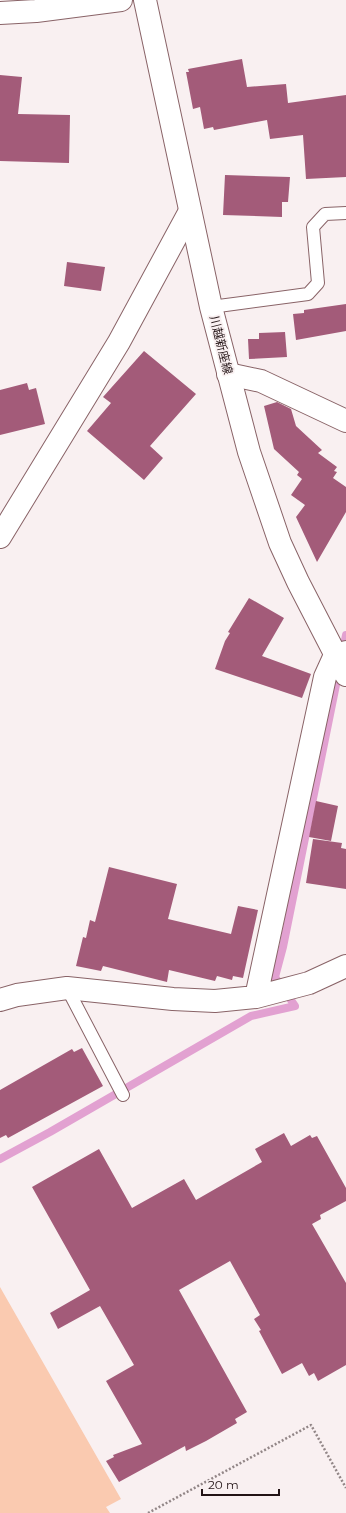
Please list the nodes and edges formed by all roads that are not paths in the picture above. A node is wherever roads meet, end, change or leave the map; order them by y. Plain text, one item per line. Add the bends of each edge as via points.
1 (121, 0) edge
2 (145, 0) edge
3 (0, 13) edge
4 (190, 211) junction
5 (346, 212) edge
6 (211, 307) junction
7 (228, 374) junction
8 (346, 421) edge
9 (0, 537) edge
10 (340, 653) edge
11 (346, 674) edge
12 (346, 966) edge
13 (67, 988) junction
14 (256, 997) junction
15 (0, 1000) edge
16 (123, 1095) dead end

1 - 3 street
2 - 4 street, 川越新座線
4 - 6 street, 川越新座線
4 - 9 street via 119,342
5 - 6 lane via 325,214 313,227 318,283 308,294
6 - 7 street, 川越新座線
7 - 8 street via 261,381
7 - 10 street, 川越新座線 via 249,452 280,543
10 - 11 street, 川越新座線
10 - 14 street via 325,677
12 - 14 street via 310,983
13 - 14 street via 173,999 215,1001
13 - 15 street
13 - 16 lane

